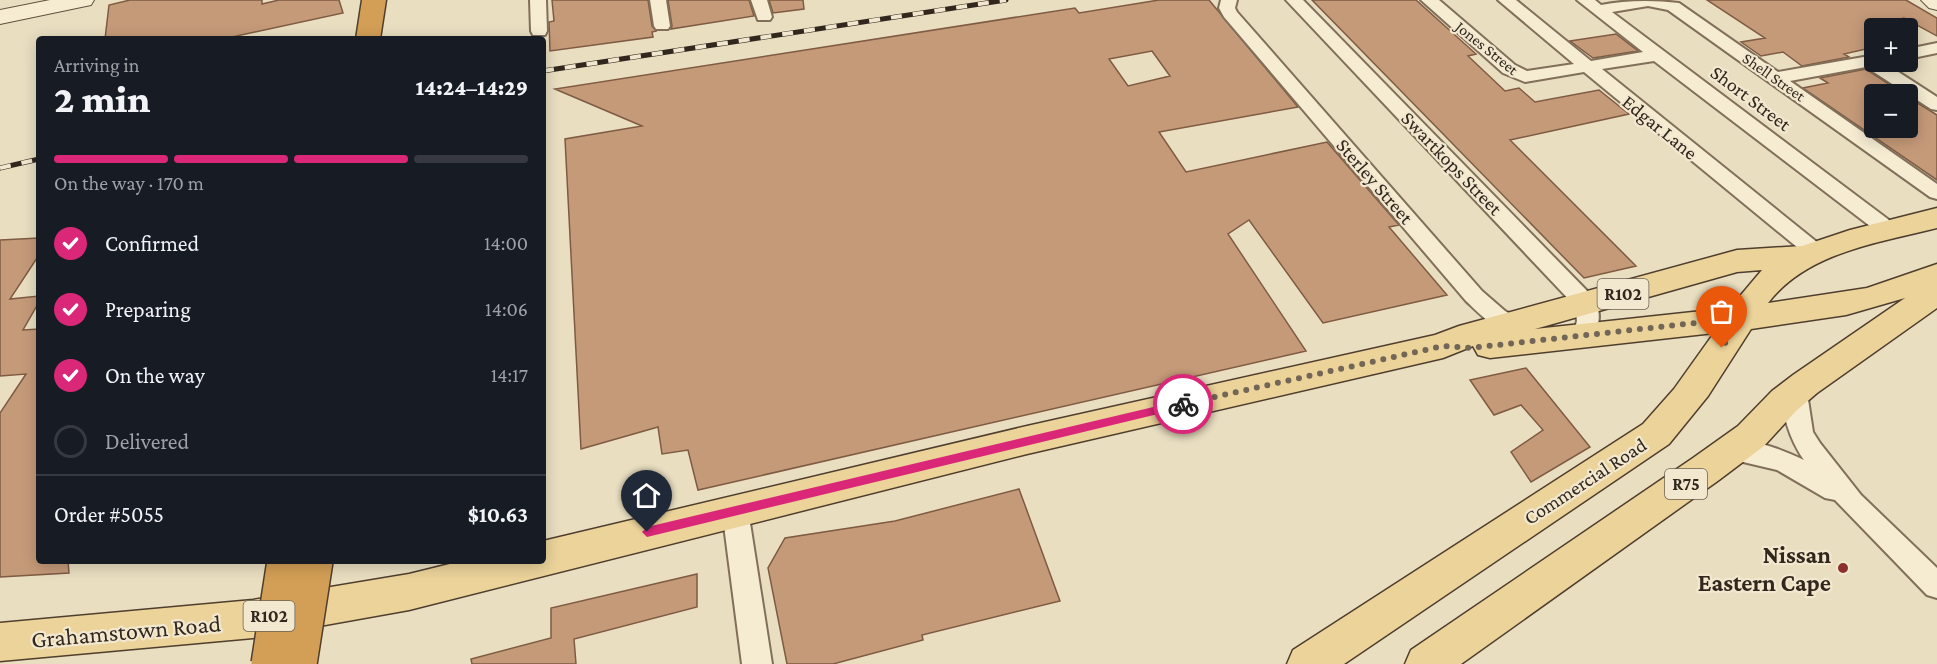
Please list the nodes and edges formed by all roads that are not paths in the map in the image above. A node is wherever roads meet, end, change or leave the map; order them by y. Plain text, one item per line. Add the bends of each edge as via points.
1 (83, 0) edge
2 (374, 0) edge
3 (390, 0) edge
4 (538, 0) edge
5 (658, 0) edge
6 (759, 0) edge
7 (1229, 0) edge
8 (1294, 0) edge
9 (1429, 0) edge
10 (1506, 0) edge
11 (1932, 0) edge
12 (1937, 3) edge
13 (1592, 5) edge
14 (0, 17) edge
15 (764, 17) dead end
16 (662, 26) dead end
17 (539, 31) dead end
18 (368, 36) edge
19 (386, 36) edge
20 (1937, 48) edge
21 (1918, 52) edge
22 (1657, 55) junction
23 (1864, 62) edge
24 (1587, 68) junction
25 (1888, 72) edge
26 (1776, 78) junction
27 (1937, 105) edge
28 (1937, 193) edge
29 (1937, 218) edge
30 (1890, 231) junction
31 (1811, 254) junction
32 (1933, 296) edge
33 (1740, 318) junction
34 (1585, 320) junction
35 (1509, 325) junction
36 (1544, 341) junction
37 (1443, 346) junction
38 (1795, 393) junction
39 (1731, 450) junction
40 (1852, 503) junction
41 (735, 510) junction
42 (546, 557) edge
43 (286, 564) edge
44 (314, 564) edge
45 (521, 564) edge
46 (1937, 586) edge
47 (0, 642) edge
48 (270, 664) edge
49 (298, 664) edge
50 (757, 664) edge
51 (1308, 664) edge
52 (1426, 664) edge

1 - 14 street
2 - 18 highway
3 - 19 highway
4 - 17 street
5 - 16 street
6 - 15 street
7 - 35 street, Sterley Street via 1230,14 1474,296
8 - 34 street, Swartkops Street
9 - 24 street, Jones Street via 1520,76 1531,78
10 - 24 street, Edgar Lane
11 - 12 street
13 - 22 street, Short Street
13 - 26 street, Shell Street via 1648,1 1668,4
20 - 21 street
22 - 24 street, Jones Street
22 - 30 street, Short Street
23 - 26 street
24 - 31 street, Edgar Lane
25 - 27 street
26 - 28 street, Shell Street
29 - 30 main road, R102
30 - 31 main road, R102
31 - 33 main road, Commercial Road via 1772,278
31 - 34 main road, R102 via 1737,261
32 - 33 main road, R102 via 1883,295 1846,304
32 - 38 main road, R75
33 - 34 main road, R102
33 - 51 main road, Commercial Road via 1689,396 1656,434
34 - 35 main road, R102
34 - 36 main road, R102
35 - 36 street, Sterley Street
35 - 37 main road, R102
36 - 37 main road, R102 via 1470,348
37 - 41 main road, R102
38 - 39 main road, R75
38 - 40 street via 1801,434
39 - 40 street via 1772,456 1819,480
39 - 52 main road, R75
40 - 46 street
41 - 42 main road, R102
41 - 50 street
43 - 48 highway, bridge
44 - 49 highway, bridge
45 - 47 main road, Grahamstown Road / R102 via 409,592 253,619

